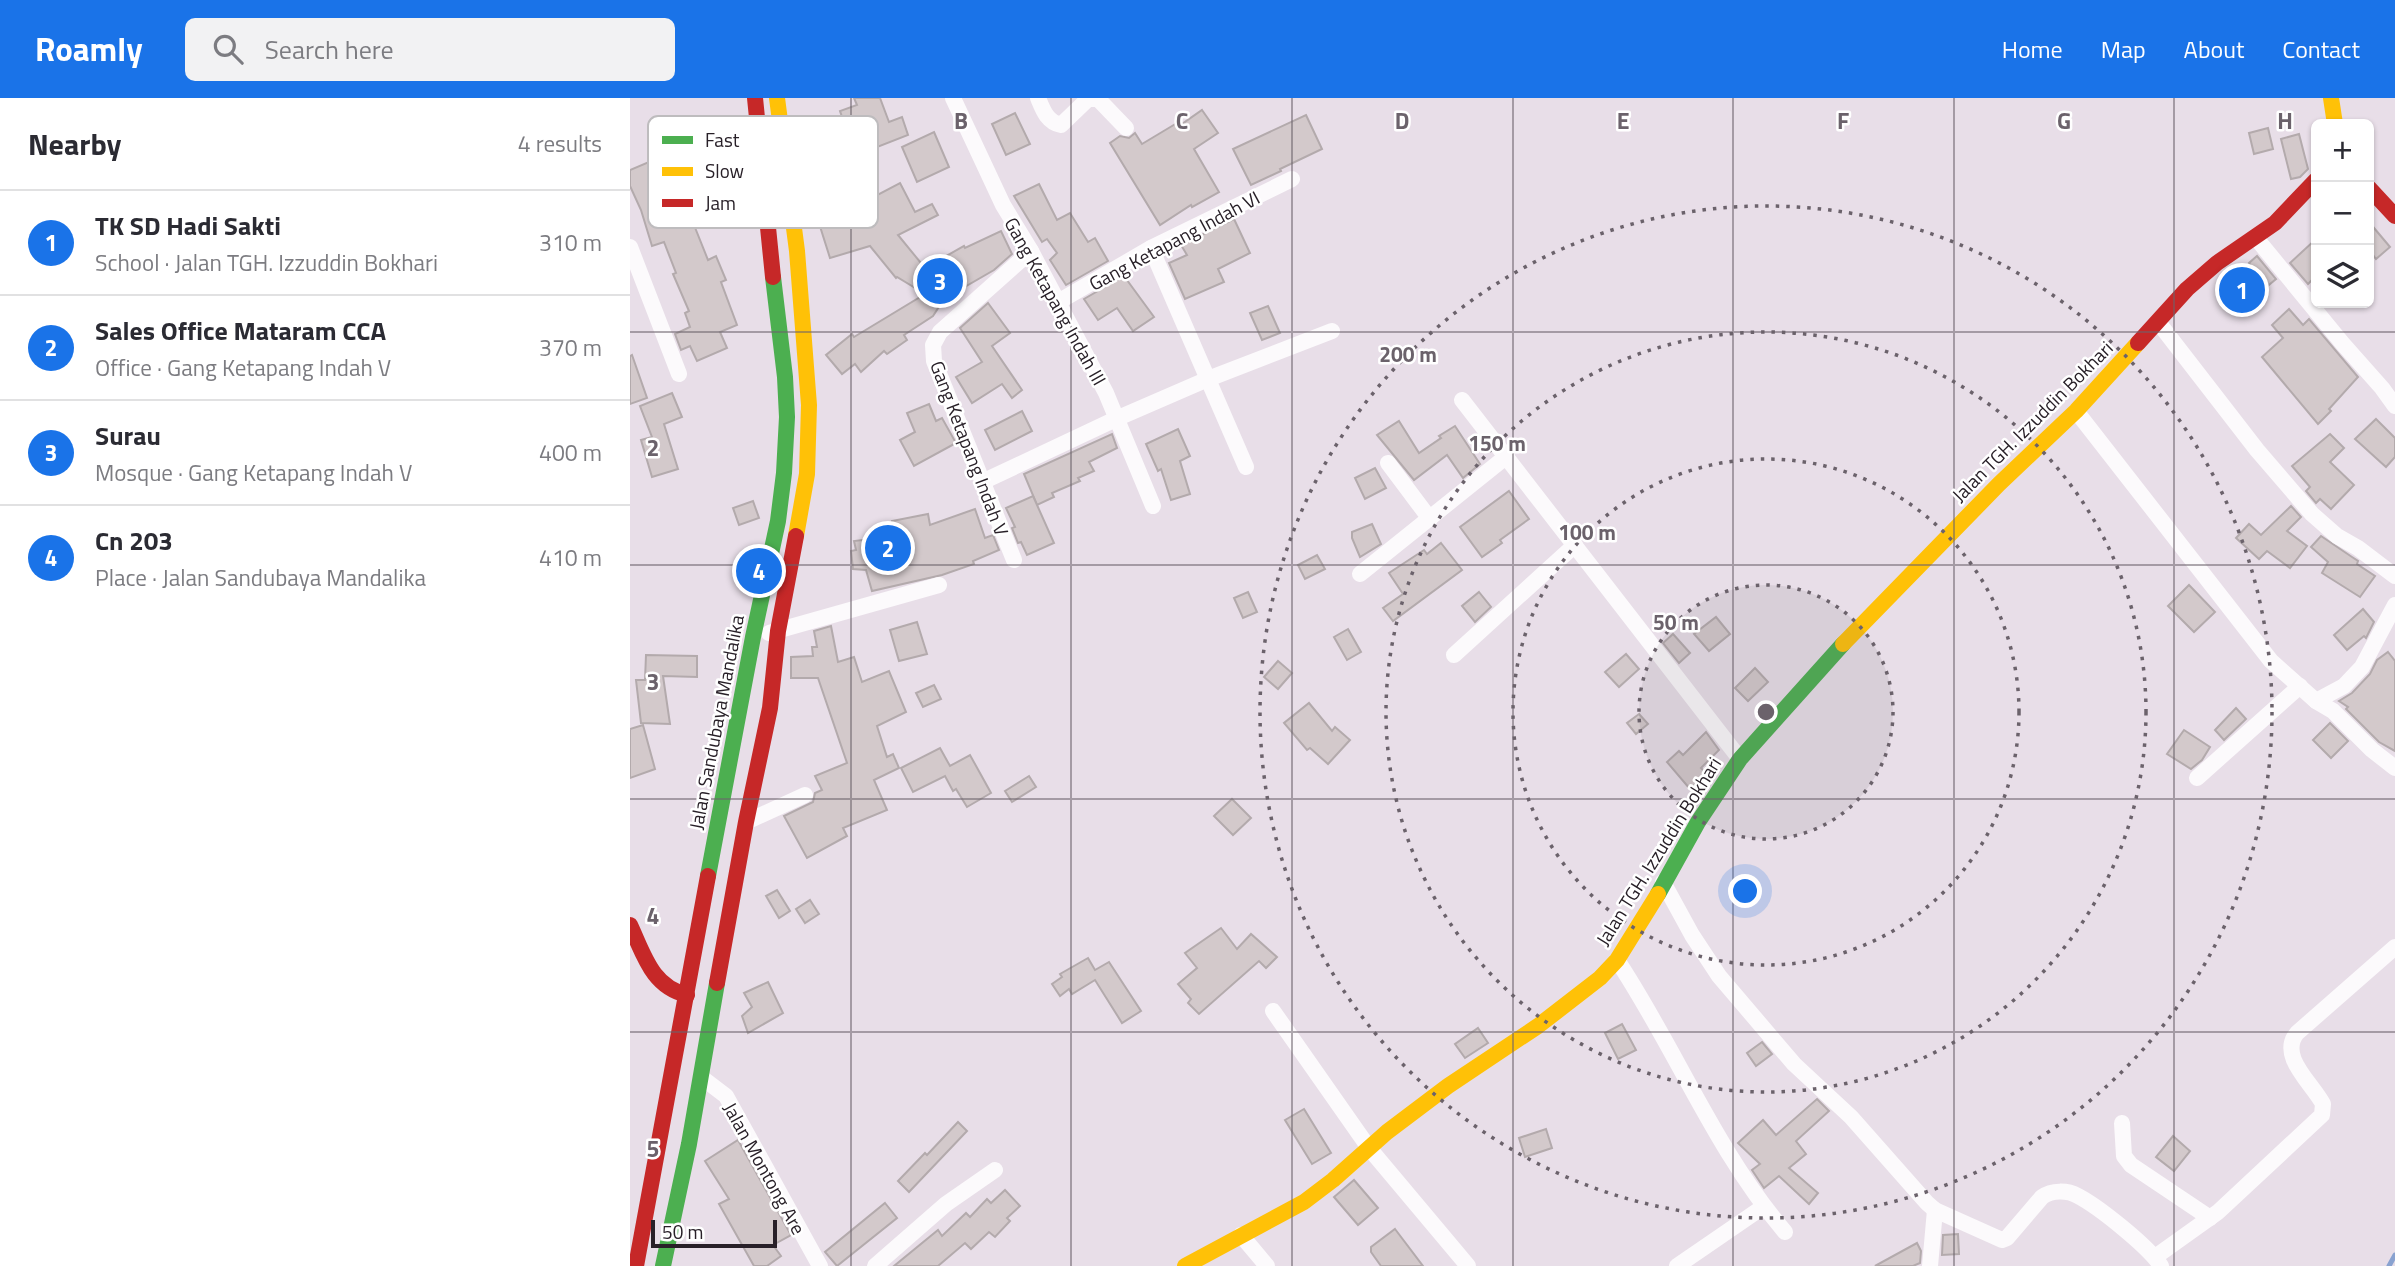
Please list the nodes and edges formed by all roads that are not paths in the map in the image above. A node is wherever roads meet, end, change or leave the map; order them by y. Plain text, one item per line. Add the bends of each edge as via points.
1 (755, 98) edge
2 (777, 98) edge
3 (953, 98) edge
4 (1038, 98) edge
5 (2331, 98) edge
6 (757, 116) edge
7 (779, 116) edge
8 (2335, 119) edge
9 (1126, 128) dead end
10 (1292, 179) dead end
11 (2314, 182) edge
12 (2374, 193) edge
13 (2395, 216) edge
14 (768, 228) edge
15 (794, 228) edge
16 (2256, 238) junction
17 (630, 247) edge
18 (1151, 248) junction
19 (1031, 251) junction
20 (1058, 302) junction
21 (2158, 322) junction
22 (1332, 331) dead end
23 (679, 374) dead end
24 (2395, 375) edge
25 (1208, 379) junction
26 (2382, 388) junction
27 (1462, 400) dead end
28 (2395, 406) edge
29 (2076, 411) junction
30 (1118, 418) junction
31 (1507, 456) junction
32 (1388, 463) dead end
33 (1246, 467) dead end
34 (982, 482) junction
35 (1153, 506) dead end
36 (1430, 519) junction
37 (1575, 545) junction
38 (1014, 560) dead end
39 (1360, 574) dead end
40 (2395, 576) edge
41 (939, 585) dead end
42 (2395, 605) edge
43 (778, 631) junction
44 (753, 637) junction
45 (1454, 655) dead end
46 (2300, 686) junction
47 (2316, 701) junction
48 (1740, 760) junction
49 (2395, 768) edge
50 (2197, 778) dead end
51 (805, 795) dead end
52 (746, 822) junction
53 (1663, 882) junction
54 (630, 925) edge
55 (2395, 947) edge
56 (1617, 960) junction
57 (687, 995) junction
58 (1273, 1011) dead end
59 (681, 1027) junction
60 (710, 1033) junction
61 (701, 1077) junction
62 (2122, 1123) dead end
63 (1369, 1148) junction
64 (995, 1170) dead end
65 (1763, 1207) junction
66 (1935, 1210) junction
67 (2210, 1218) junction
68 (1785, 1232) dead end
69 (1241, 1235) junction
70 (2158, 1262) edge
71 (636, 1266) edge
72 (663, 1266) edge
73 (820, 1266) edge
74 (875, 1266) edge
75 (1185, 1266) edge
76 (1267, 1266) edge
77 (1468, 1266) edge
78 (1677, 1266) edge
79 (1930, 1266) edge

1 - 6 main road, Jalan Sandubaya Mandalika
2 - 7 main road
3 - 19 street, Gang Ketapang Indah III via 1003,205
4 - 9 street via 1053,123 1061,125 1092,98
5 - 8 main road
10 - 18 street, Gang Ketapang Indah VI
11 - 16 main road, Jalan TGH. Izzuddin Bokhari
12 - 13 main road
14 - 44 main road, Jalan Sandubaya Mandalika via 787,417 778,521
15 - 43 main road via 809,404 807,474
16 - 21 main road, Jalan TGH. Izzuddin Bokhari via 2197,280
16 - 26 street
17 - 23 street
18 - 20 street, Gang Ketapang Indah VI
18 - 25 street
19 - 20 street, Gang Ketapang Indah III
19 - 34 street, Gang Ketapang Indah V via 944,328 933,345 934,361
20 - 30 street, Gang Ketapang Indah III
21 - 29 main road, Jalan TGH. Izzuddin Bokhari
21 - 40 street via 2312,514
22 - 25 street
24 - 26 street
25 - 30 street
25 - 33 street
26 - 28 street
27 - 31 street
29 - 46 street via 2271,661
29 - 48 main road, Jalan TGH. Izzuddin Bokhari via 1854,632
30 - 34 street
30 - 35 street, Gang Ketapang Indah III
31 - 36 street
31 - 37 street
32 - 36 street
34 - 38 street, Gang Ketapang Indah V
36 - 39 street
37 - 45 street
37 - 48 street
41 - 43 street
42 - 47 street via 2362,667 2344,686
43 - 44 street
43 - 52 main road via 769,708
44 - 57 main road, Jalan Sandubaya Mandalika
46 - 47 street
46 - 50 street
47 - 49 street
48 - 53 main road, Jalan TGH. Izzuddin Bokhari
51 - 52 street
52 - 60 main road
53 - 56 main road, Jalan TGH. Izzuddin Bokhari
53 - 66 street via 1692,936 1734,995 1794,1065 1852,1116
54 - 57 main road via 663,985
55 - 67 street via 2292,1040 2291,1055 2323,1104 2322,1115
56 - 63 main road, Jalan TGH. Izzuddin Bokhari via 1566,1005 1448,1086
56 - 65 street
57 - 59 main road, Jalan Sandubaya Mandalika
58 - 63 street
59 - 60 main road
59 - 71 main road, Jalan Sandubaya Mandalika
60 - 61 main road
61 - 72 main road
61 - 73 street, Jalan Montong Are via 726,1096
62 - 67 street via 2124,1156 2131,1165
63 - 69 main road, Jalan TGH. Izzuddin Bokhari via 1304,1202
63 - 77 street
64 - 74 street
65 - 68 street
65 - 78 street
66 - 70 street via 2002,1240 2042,1198 2061,1191 2077,1196 2138,1241
66 - 79 street
67 - 70 street
69 - 75 main road, Jalan TGH. Izzuddin Bokhari
69 - 76 street

